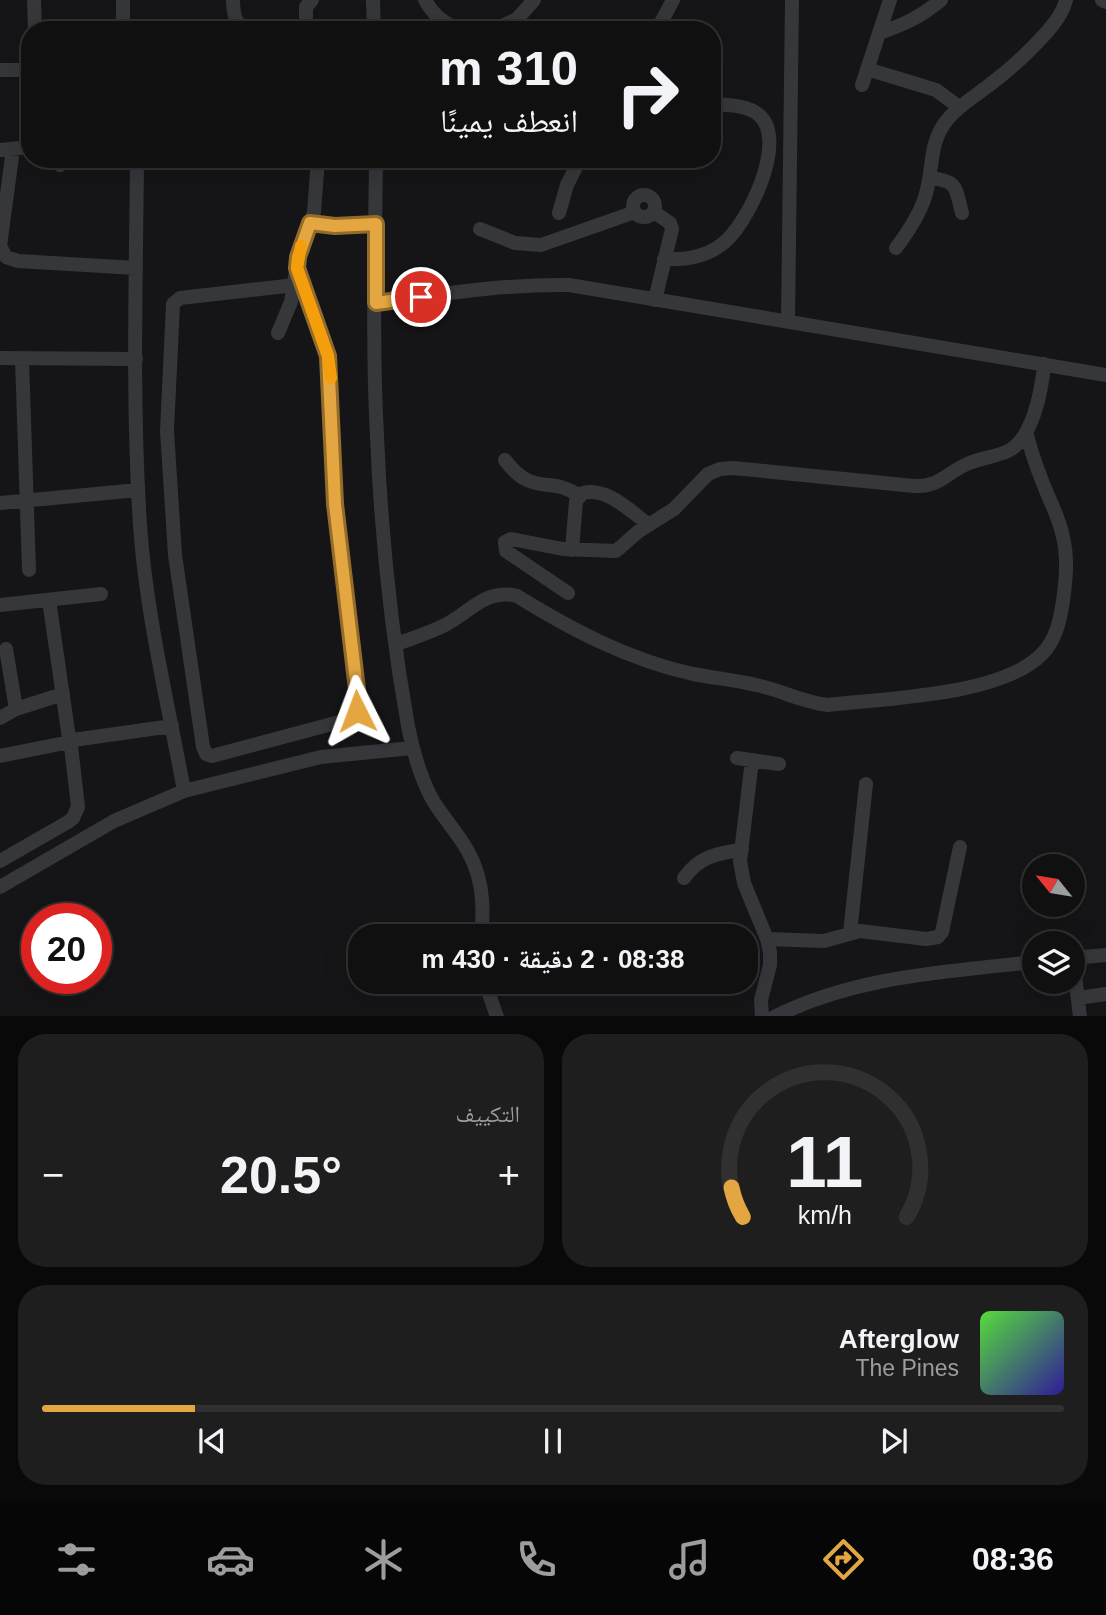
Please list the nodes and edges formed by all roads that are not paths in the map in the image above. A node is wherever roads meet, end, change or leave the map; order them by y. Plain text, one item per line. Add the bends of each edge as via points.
1 (34, 0) edge
2 (124, 0) edge
3 (233, 0) edge
4 (373, 0) edge
5 (425, 0) edge
6 (534, 0) edge
7 (673, 0) edge
8 (782, 0) edge
9 (792, 0) edge
10 (890, 0) edge
11 (941, 0) edge
12 (1066, 0) edge
13 (34, 21) edge
14 (123, 21) edge
15 (236, 21) edge
16 (374, 21) edge
17 (441, 21) edge
18 (512, 21) edge
19 (662, 21) edge
20 (879, 33) junction
21 (21, 69) edge
22 (867, 69) junction
23 (0, 70) edge
24 (862, 85) dead end
25 (721, 105) edge
26 (959, 107) junction
27 (7, 149) edge
28 (137, 168) edge
29 (318, 168) edge
30 (376, 168) edge
31 (576, 168) edge
32 (930, 178) junction
33 (559, 212) dead end
34 (962, 213) dead end
35 (310, 223) junction
36 (376, 224) junction
37 (480, 229) dead end
38 (896, 248) dead end
39 (664, 259) junction
40 (136, 268) junction
41 (297, 268) junction
42 (295, 285) junction
43 (655, 300) junction
44 (376, 303) junction
45 (788, 321) junction
46 (278, 333) dead end
47 (0, 358) edge
48 (22, 359) junction
49 (136, 359) junction
50 (1044, 364) junction
51 (1106, 375) edge
52 (1026, 432) junction
53 (505, 460) dead end
54 (138, 490) junction
55 (579, 496) junction
56 (27, 500) junction
57 (0, 503) edge
58 (648, 524) junction
59 (572, 550) junction
60 (29, 570) dead end
61 (568, 593) dead end
62 (101, 594) dead end
63 (48, 600) junction
64 (0, 605) edge
65 (397, 644) junction
66 (6, 649) dead end
67 (63, 694) junction
68 (16, 709) junction
69 (0, 718) edge
70 (172, 726) junction
71 (70, 742) junction
72 (412, 748) junction
73 (0, 756) edge
74 (737, 758) dead end
75 (752, 760) junction
76 (779, 764) dead end
77 (866, 784) dead end
78 (184, 791) junction
79 (960, 847) dead end
80 (742, 850) junction
81 (0, 861) edge
82 (684, 878) dead end
83 (0, 886) edge
84 (482, 924) edge
85 (850, 933) junction
86 (767, 939) junction
87 (1106, 955) edge
88 (1085, 957) edge
89 (1022, 964) edge
90 (1106, 993) edge
91 (489, 994) edge
92 (1078, 994) edge
93 (1078, 998) junction
94 (496, 1016) edge
95 (762, 1016) edge
96 (776, 1016) edge
97 (1080, 1016) edge

1 - 13 street
2 - 14 street
3 - 15 street
4 - 16 street
5 - 17 street
6 - 18 street
7 - 19 street
8 - 9 street
9 - 45 street
10 - 20 street
11 - 20 street via 924,15
12 - 26 street via 1062,13 1012,68
20 - 22 street
21 - 23 street
22 - 24 street
22 - 26 street via 936,90
25 - 39 street via 752,110 768,127 758,190 737,232 720,246 701,256
26 - 32 street via 936,139
27 - 40 street via 0,246 6,257
28 - 40 street
29 - 35 street
30 - 36 street
31 - 33 street
32 - 34 street via 952,183
32 - 38 street via 918,215
35 - 36 street
35 - 41 street
36 - 44 street
37 - 39 street via 515,243 541,245 635,212 645,218 654,212 671,226
39 - 43 street
40 - 49 street
41 - 42 street
41 - 42 street via 328,356 335,504 359,705 353,716 338,723 212,756 203,747 174,555 167,431 173,304 180,298
42 - 46 street
43 - 44 street via 569,285 528,284
43 - 45 street
44 - 65 street via 379,475
45 - 50 street
47 - 48 street
48 - 49 street
48 - 56 street
49 - 54 street
50 - 51 street
50 - 52 street via 1038,401
52 - 58 street via 1014,448 966,464 935,485 720,469 708,474 674,509
52 - 65 street via 1059,519 1065,586 1058,627 1044,652 1030,665 996,681 828,705 808,702 759,685 641,659 592,639 506,593 494,594 443,626
53 - 55 street via 534,484 566,488
54 - 56 street
54 - 70 street via 149,598
55 - 58 street via 588,491 602,494
55 - 59 street
56 - 57 street
56 - 60 street
58 - 59 street via 616,551
59 - 61 street via 511,539 504,545 506,551
62 - 63 street
63 - 64 street
63 - 67 street
65 - 72 street
66 - 68 street
67 - 68 street
67 - 71 street
68 - 69 street
70 - 71 street
70 - 78 street
71 - 73 street
71 - 81 street via 77,813
72 - 78 street via 321,757
72 - 84 street via 431,797 473,860 481,882
74 - 75 street
75 - 76 street
75 - 80 street
77 - 85 street
78 - 83 street via 114,821
79 - 85 street via 938,937
80 - 82 street via 706,857
80 - 86 street via 741,873
85 - 86 street via 824,942
86 - 95 street via 769,965
87 - 88 street
89 - 96 street via 875,982 804,1002
90 - 93 street
91 - 94 street
92 - 93 street
93 - 97 street

